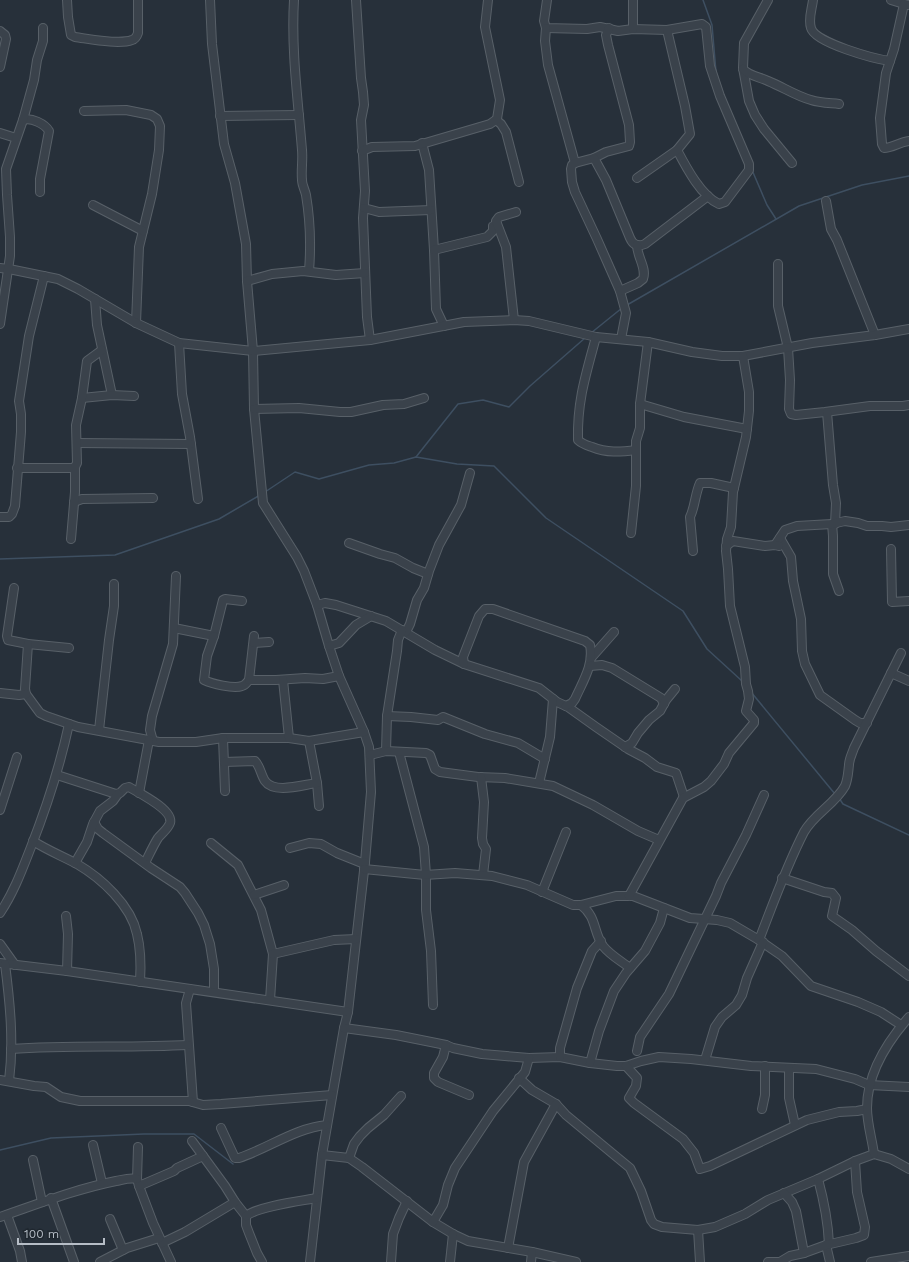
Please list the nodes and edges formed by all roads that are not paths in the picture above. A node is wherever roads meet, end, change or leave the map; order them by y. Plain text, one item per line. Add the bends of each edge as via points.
1 (67, 0) edge
2 (138, 0) edge
3 (210, 0) edge
4 (294, 0) edge
5 (356, 0) edge
6 (488, 0) edge
7 (546, 0) edge
8 (634, 0) edge
9 (768, 0) edge
10 (813, 0) edge
11 (891, 0) edge
12 (906, 4) edge
13 (43, 28) dead end
14 (546, 28) junction
15 (609, 28) junction
16 (633, 29) junction
17 (667, 30) junction
18 (0, 31) edge
19 (890, 60) junction
20 (0, 67) edge
21 (743, 69) junction
22 (839, 104) dead end
23 (84, 111) dead end
24 (299, 115) junction
25 (220, 116) junction
26 (23, 120) junction
27 (496, 120) junction
28 (0, 133) edge
29 (16, 138) junction
30 (909, 141) edge
31 (422, 143) junction
32 (676, 150) junction
33 (362, 151) junction
34 (594, 158) junction
35 (575, 162) junction
36 (792, 162) dead end
37 (3, 173) edge
38 (637, 178) dead end
39 (519, 182) dead end
40 (40, 192) dead end
41 (708, 196) junction
42 (826, 201) dead end
43 (94, 205) dead end
44 (364, 208) junction
45 (431, 210) junction
46 (516, 212) dead end
47 (497, 225) junction
48 (143, 231) junction
49 (637, 245) junction
50 (434, 250) junction
51 (778, 264) dead end
52 (4, 269) edge
53 (309, 271) junction
54 (365, 273) junction
55 (44, 276) junction
56 (247, 281) junction
57 (620, 291) junction
58 (95, 299) junction
59 (514, 320) junction
60 (136, 323) junction
61 (0, 324) edge
62 (444, 326) junction
63 (909, 329) edge
64 (875, 335) junction
65 (596, 337) junction
66 (621, 339) junction
67 (370, 340) junction
68 (648, 342) junction
69 (179, 343) junction
70 (788, 348) junction
71 (102, 350) junction
72 (253, 351) junction
73 (743, 356) junction
74 (112, 395) junction
75 (134, 396) dead end
76 (82, 398) junction
77 (424, 398) dead end
78 (640, 404) junction
79 (909, 405) edge
80 (254, 409) junction
81 (827, 412) junction
82 (747, 429) junction
83 (77, 443) junction
84 (191, 444) junction
85 (636, 450) junction
86 (75, 467) junction
87 (18, 468) junction
88 (470, 473) dead end
89 (734, 488) junction
90 (153, 498) dead end
91 (198, 499) dead end
92 (74, 502) junction
93 (0, 517) edge
94 (833, 524) junction
95 (909, 525) edge
96 (631, 533) dead end
97 (71, 539) dead end
98 (729, 540) junction
99 (777, 541) junction
100 (349, 543) dead end
101 (891, 549) dead end
102 (693, 551) dead end
103 (428, 574) junction
104 (176, 576) dead end
105 (114, 584) dead end
106 (14, 588) dead end
107 (839, 591) dead end
108 (242, 600) dead end
109 (909, 601) edge
110 (317, 605) junction
111 (371, 616) junction
112 (174, 628) junction
113 (404, 631) junction
114 (614, 632) dead end
115 (214, 636) junction
116 (269, 642) dead end
117 (28, 644) junction
118 (329, 646) junction
119 (69, 648) dead end
120 (902, 653) dead end
121 (461, 661) junction
122 (591, 662) junction
123 (891, 673) junction
124 (339, 676) junction
125 (249, 680) junction
126 (283, 680) junction
127 (909, 681) edge
128 (675, 689) dead end
129 (0, 693) edge
130 (26, 694) junction
131 (555, 702) junction
132 (664, 704) junction
133 (566, 706) junction
134 (387, 716) junction
135 (867, 723) junction
136 (69, 724) junction
137 (99, 730) junction
138 (364, 732) junction
139 (223, 738) junction
140 (289, 738) junction
141 (149, 740) junction
142 (309, 741) junction
143 (626, 747) junction
144 (386, 751) junction
145 (399, 752) junction
146 (370, 755) junction
147 (17, 757) dead end
148 (545, 759) junction
149 (224, 762) junction
150 (57, 774) junction
151 (481, 777) junction
152 (316, 783) junction
153 (539, 783) junction
154 (226, 791) dead end
155 (139, 793) junction
156 (118, 794) junction
157 (764, 795) dead end
158 (684, 798) junction
159 (319, 806) dead end
160 (0, 810) edge
161 (94, 822) junction
162 (566, 832) dead end
163 (659, 840) junction
164 (33, 841) junction
165 (211, 843) dead end
166 (290, 848) dead end
167 (75, 863) junction
168 (145, 863) junction
169 (365, 866) junction
170 (426, 875) junction
171 (483, 875) junction
172 (782, 878) junction
173 (284, 885) dead end
174 (542, 892) junction
175 (254, 895) junction
176 (629, 896) junction
177 (581, 905) junction
178 (664, 908) junction
179 (0, 913) edge
180 (66, 916) dead end
181 (705, 920) junction
182 (356, 939) junction
183 (601, 941) junction
184 (761, 941) junction
185 (0, 944) edge
186 (273, 954) junction
187 (3, 964) edge
188 (15, 966) junction
189 (630, 968) junction
190 (67, 971) junction
191 (909, 976) edge
192 (140, 982) junction
193 (190, 989) junction
194 (214, 992) junction
195 (270, 1000) junction
196 (433, 1005) dead end
197 (348, 1012) junction
198 (909, 1017) edge
199 (901, 1025) junction
200 (344, 1028) junction
201 (188, 1045) junction
202 (446, 1045) junction
203 (11, 1048) junction
204 (638, 1051) dead end
205 (560, 1057) junction
206 (529, 1058) junction
207 (705, 1060) junction
208 (590, 1063) junction
209 (626, 1066) junction
210 (765, 1066) junction
211 (789, 1068) junction
212 (519, 1078) junction
213 (0, 1080) edge
214 (10, 1081) junction
215 (869, 1085) junction
216 (909, 1087) edge
217 (332, 1095) junction
218 (469, 1095) dead end
219 (401, 1096) dead end
220 (193, 1102) junction
221 (556, 1104) junction
222 (762, 1109) dead end
223 (867, 1109) junction
224 (327, 1125) junction
225 (794, 1125) junction
226 (221, 1128) dead end
227 (192, 1141) dead end
228 (93, 1145) dead end
229 (138, 1147) dead end
230 (874, 1154) junction
231 (322, 1155) junction
232 (203, 1156) junction
233 (349, 1158) junction
234 (33, 1160) dead end
235 (855, 1161) junction
236 (909, 1169) edge
237 (818, 1179) junction
238 (138, 1182) junction
239 (102, 1184) junction
240 (784, 1193) junction
241 (51, 1198) junction
242 (317, 1198) junction
243 (407, 1201) junction
244 (42, 1202) junction
245 (235, 1202) junction
246 (4, 1216) edge
247 (246, 1216) junction
248 (110, 1219) dead end
249 (433, 1222) junction
250 (698, 1230) junction
251 (453, 1234) junction
252 (160, 1241) junction
253 (827, 1244) junction
254 (508, 1248) junction
255 (123, 1250) junction
256 (532, 1252) junction
257 (804, 1253) junction
258 (909, 1256) edge
259 (22, 1262) edge
260 (74, 1262) edge
261 (100, 1262) edge
262 (171, 1262) edge
263 (262, 1262) edge
264 (310, 1262) edge
265 (391, 1262) edge
266 (450, 1262) edge
267 (531, 1262) edge
268 (576, 1262) edge
269 (700, 1262) edge
270 (768, 1262) edge
271 (830, 1262) edge
272 (871, 1262) edge

1 - 2 street via 71,34 75,37 112,42 136,38
3 - 25 street
4 - 24 street
5 - 33 street via 364,105 361,120
6 - 27 street via 485,27 500,100
7 - 14 street
8 - 16 street
9 - 21 street via 744,44
10 - 19 street via 810,15 814,34 846,50
11 - 12 street
12 - 19 street
13 - 26 street via 43,41
14 - 15 street
14 - 35 street via 548,65
15 - 16 street via 618,31
15 - 34 street via 606,35 608,46 629,124 630,142 626,148 606,152
16 - 17 street
17 - 32 street via 690,134
17 - 41 street via 702,24 706,27 710,66 749,164 748,173 725,202 718,204
18 - 20 street via 6,39
19 - 30 street via 880,118 882,144 884,148 888,148
21 - 22 street via 753,76 812,101
21 - 36 street via 754,115
23 - 48 street via 126,110 151,115 157,119 161,129 159,150 150,208
24 - 25 street
24 - 53 street via 303,157 301,180 306,194 310,233
25 - 56 street via 246,244
26 - 29 street
26 - 40 street via 32,119 49,131
27 - 31 street via 490,124
27 - 39 street via 506,132
28 - 29 street
29 - 37 street
31 - 33 street via 415,146 372,147
31 - 45 street via 429,170
32 - 38 street
32 - 41 street via 696,183
33 - 44 street
34 - 35 street
34 - 49 street via 632,243
35 - 57 street via 571,169 575,192
37 - 52 street via 10,237
41 - 49 street via 645,244
42 - 64 street via 831,229
43 - 48 street
44 - 45 street via 379,212
44 - 54 street
45 - 50 street
46 - 47 street via 496,219
47 - 50 street via 493,226 493,231 487,237
47 - 59 street via 506,247
48 - 60 street via 139,247
49 - 57 street via 637,253 645,273 643,279
50 - 62 street via 436,309
51 - 70 street via 778,306
52 - 55 street
52 - 61 street via 5,284
53 - 54 street via 336,275
53 - 56 street via 272,274
54 - 67 street
55 - 58 street via 65,282
55 - 87 street via 19,401 21,422
56 - 72 street
57 - 66 street via 626,311
58 - 60 street
58 - 71 street
59 - 62 street via 464,322
59 - 65 street
60 - 69 street
62 - 67 street
63 - 64 street
64 - 70 street
65 - 66 street
65 - 85 street via 581,394 578,440 602,451
66 - 68 street
67 - 72 street
68 - 73 street via 700,353
68 - 78 street
69 - 72 street
69 - 84 street via 182,394
70 - 73 street
70 - 81 street via 791,414
71 - 74 street
71 - 76 street via 87,361
72 - 80 street
73 - 82 street via 749,403
74 - 75 street
74 - 76 street
76 - 83 street via 76,418
77 - 80 street via 404,404 383,404 351,412 299,408
78 - 82 street via 684,417
78 - 85 street via 640,428
79 - 81 street via 870,406
80 - 110 street via 263,503 297,557
81 - 94 street via 836,503
82 - 89 street
83 - 84 street
83 - 86 street
84 - 91 street
85 - 96 street via 636,486
86 - 87 street
86 - 92 street
87 - 93 street via 15,506 9,517
88 - 103 street via 461,505 439,545
89 - 98 street
89 - 102 street via 700,483 690,517
90 - 92 street via 87,498
92 - 97 street
94 - 95 street via 845,521 867,526
94 - 99 street via 790,528
94 - 107 street via 833,574
98 - 99 street via 765,546
98 - 158 street via 730,606 745,667 749,699 746,711 754,723 729,753 711,781
99 - 135 street via 791,557 801,619 802,651 805,664 820,695 860,723
100 - 103 street via 395,558
101 - 109 street via 892,602
103 - 113 street via 410,624
104 - 112 street
105 - 137 street via 114,606
106 - 117 street via 7,638 12,642
108 - 115 street via 223,600
110 - 111 street via 336,605
110 - 118 street
111 - 113 street
111 - 118 street via 356,625 338,643
112 - 115 street
112 - 141 street via 173,644 152,716
113 - 121 street via 434,650
113 - 134 street via 397,643
114 - 122 street
115 - 125 street via 207,656 204,680 240,687
116 - 125 street via 254,639
117 - 119 street
117 - 130 street
118 - 124 street
120 - 123 street
121 - 122 street via 479,616 485,609 493,608 585,641 590,645
121 - 131 street via 539,688
122 - 132 street via 612,668 661,698
122 - 133 street via 576,699
123 - 127 street
123 - 135 street
124 - 126 street
124 - 138 street
125 - 126 street
126 - 140 street
128 - 132 street
129 - 130 street
130 - 136 street via 40,713
131 - 133 street
131 - 148 street
132 - 143 street via 660,712
133 - 143 street
134 - 144 street
134 - 148 street via 438,720 444,717 485,734 518,743
135 - 172 street via 850,758 846,785 804,831
136 - 137 street
136 - 150 street
137 - 141 street
138 - 142 street
138 - 146 street
139 - 140 street
139 - 141 street via 173,743
139 - 149 street
140 - 142 street
141 - 155 street
142 - 152 street
143 - 158 street via 657,766 676,773
144 - 145 street
144 - 146 street
145 - 151 street via 428,754 436,771
145 - 170 street via 424,847
146 - 169 street via 371,792
147 - 160 street
148 - 153 street
149 - 152 street via 254,761 267,784 273,788
149 - 154 street
150 - 156 street
150 - 164 street
151 - 153 street
151 - 171 street via 484,802 482,838 486,850
152 - 159 street
153 - 163 street via 566,791
155 - 156 street via 128,787
155 - 168 street via 162,808 170,819 170,824 159,836
156 - 161 street via 100,811
157 - 181 street
158 - 163 street
161 - 167 street via 87,842
161 - 168 street via 98,829
162 - 174 street
163 - 176 street
164 - 167 street
164 - 179 street via 17,883
165 - 175 street via 238,865
166 - 169 street via 309,843 321,844
167 - 192 street via 105,883 130,915 137,933 141,957
168 - 194 street via 180,887 198,913 211,952
169 - 170 street
169 - 182 street
170 - 171 street
170 - 196 street
171 - 174 street
172 - 184 street
172 - 191 street via 832,893 836,898 832,916
173 - 175 street
174 - 177 street via 573,905
175 - 186 street via 265,922
176 - 177 street via 616,896
176 - 178 street
177 - 183 street via 588,910
178 - 181 street via 690,918
178 - 189 street via 660,923 645,951
180 - 190 street
181 - 184 street via 730,923
181 - 204 street via 669,994 640,1037
182 - 186 street via 334,940
182 - 197 street
183 - 189 street via 609,952
183 - 205 street via 592,951 577,988 560,1048
184 - 199 street via 788,962 811,986 858,1002 881,1012
184 - 207 street via 742,994 736,1006 715,1027
185 - 188 street
186 - 195 street
187 - 188 street
187 - 203 street via 9,994
188 - 190 street
189 - 208 street via 614,991
190 - 192 street
192 - 193 street
193 - 194 street
193 - 201 street via 186,1003
194 - 195 street
195 - 197 street
197 - 200 street
198 - 199 street
199 - 215 street via 880,1059
200 - 202 street
200 - 217 street
201 - 203 street
201 - 220 street
202 - 206 street via 482,1054
202 - 218 street via 434,1078
203 - 214 street
205 - 206 street
205 - 208 street
206 - 212 street via 525,1072
207 - 209 street via 659,1057
207 - 210 street
208 - 209 street
209 - 225 street via 636,1078 636,1086 629,1098 683,1139 694,1153 700,1169
210 - 211 street
210 - 222 street
211 - 215 street via 833,1072
211 - 225 street via 789,1098
212 - 221 street via 532,1090
212 - 249 street via 493,1111 455,1168 444,1205
213 - 214 street
214 - 220 street via 46,1087 61,1097 80,1101
215 - 216 street
215 - 223 street
217 - 220 street via 221,1104
217 - 224 street
219 - 233 street via 360,1136
221 - 250 street via 630,1168 654,1224
221 - 254 street via 524,1162
223 - 225 street via 822,1116
223 - 230 street
224 - 226 street via 310,1127 239,1158 235,1158
224 - 231 street
227 - 232 street
228 - 239 street
229 - 238 street
230 - 235 street
230 - 236 street via 891,1158
231 - 233 street
231 - 242 street
232 - 238 street via 174,1171
232 - 245 street
233 - 243 street
234 - 244 street
235 - 237 street
235 - 253 street via 856,1192 865,1227 864,1235
237 - 240 street
237 - 253 street via 829,1231
238 - 239 street via 132,1178
238 - 252 street
239 - 241 street
240 - 250 street via 727,1222
240 - 257 street via 796,1211
241 - 244 street
241 - 260 street
242 - 247 street via 286,1203
242 - 264 street
243 - 249 street
243 - 265 street via 393,1234
244 - 246 street
245 - 247 street
245 - 252 street via 186,1232
246 - 259 street via 20,1251
247 - 263 street via 250,1237
248 - 255 street
249 - 251 street
250 - 269 street
251 - 254 street via 468,1241
251 - 266 street
252 - 255 street
252 - 262 street
253 - 257 street
253 - 271 street
254 - 256 street
255 - 261 street
256 - 267 street
256 - 268 street
257 - 270 street via 790,1256 780,1262
258 - 272 street

